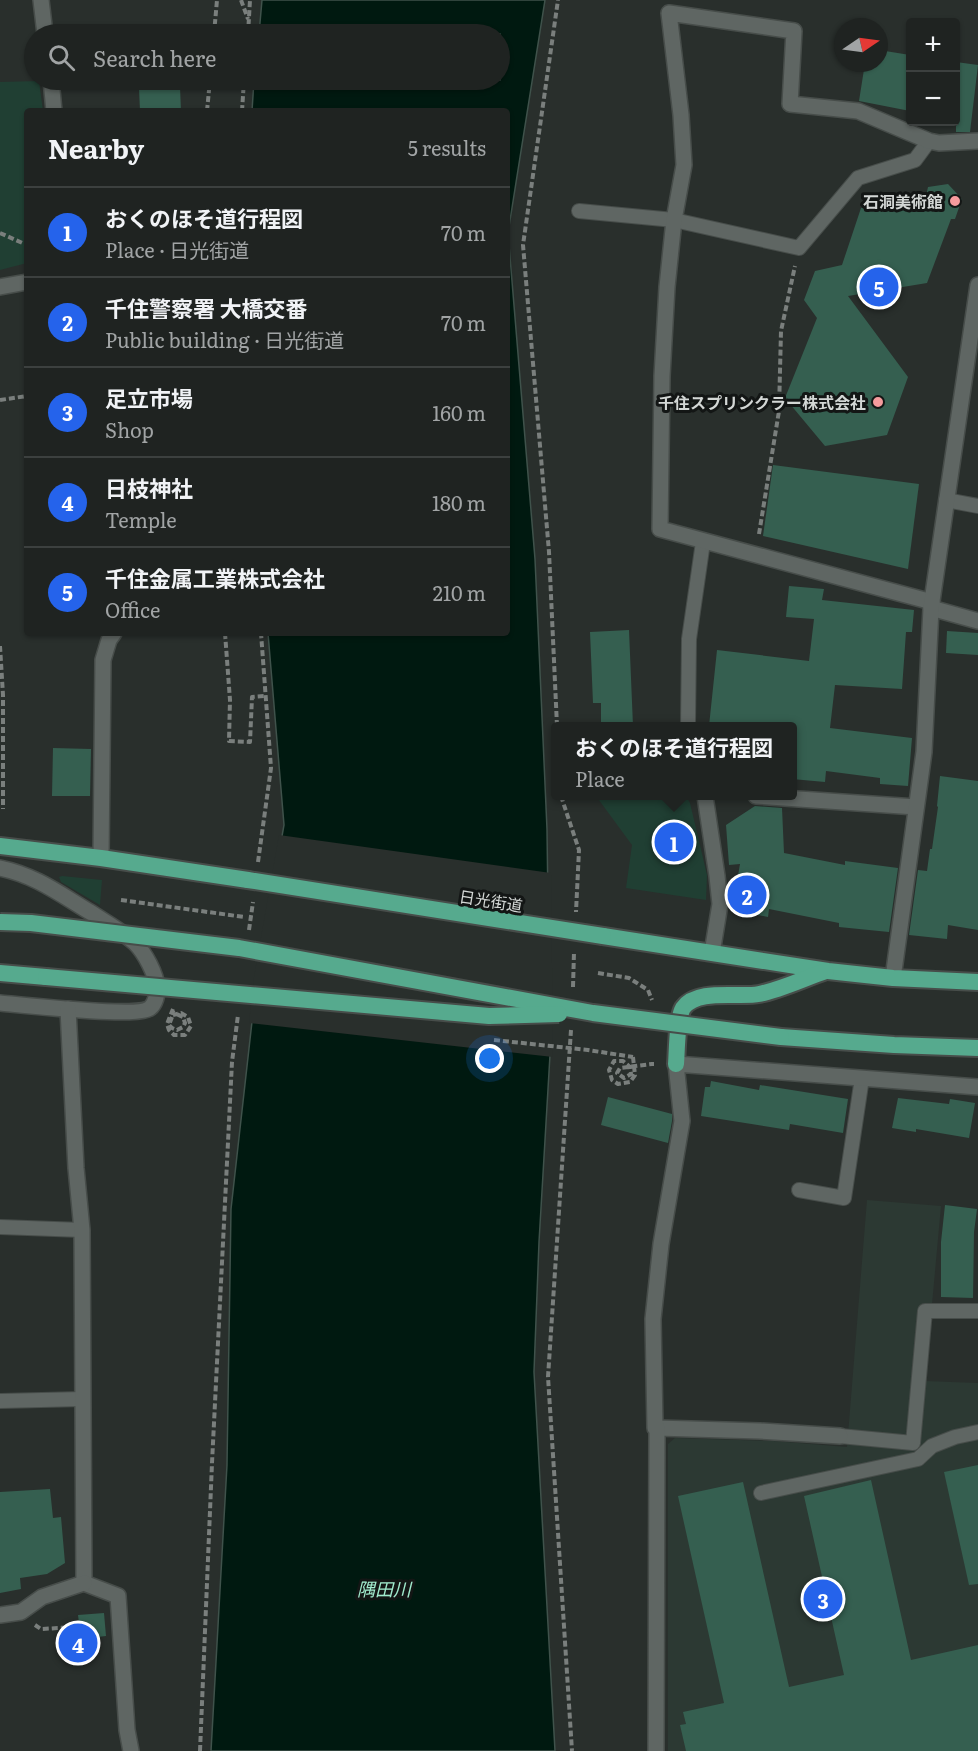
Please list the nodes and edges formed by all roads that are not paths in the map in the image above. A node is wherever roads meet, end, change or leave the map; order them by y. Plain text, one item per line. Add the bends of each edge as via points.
1 (42, 0) edge
2 (44, 24) edge
3 (52, 90) edge
4 (54, 108) edge
5 (929, 141) junction
6 (978, 141) edge
7 (579, 211) dead end
8 (674, 220) junction
9 (24, 283) edge
10 (978, 285) edge
11 (0, 287) edge
12 (973, 351) edge
13 (946, 500) junction
14 (978, 506) edge
15 (704, 542) junction
16 (931, 605) junction
17 (978, 621) edge
18 (112, 636) edge
19 (688, 722) edge
20 (797, 798) edge
21 (706, 800) edge
22 (916, 807) junction
23 (0, 846) edge
24 (101, 858) junction
25 (0, 868) edge
26 (0, 922) edge
27 (712, 953) junction
28 (828, 971) junction
29 (0, 973) edge
30 (893, 978) junction
31 (978, 982) edge
32 (0, 1003) edge
33 (68, 1009) junction
34 (592, 1012) junction
35 (978, 1048) edge
36 (676, 1064) junction
37 (862, 1078) junction
38 (978, 1087) edge
39 (799, 1190) dead end
40 (0, 1227) edge
41 (82, 1230) junction
42 (978, 1311) edge
43 (83, 1400) junction
44 (0, 1401) edge
45 (657, 1428) junction
46 (978, 1432) edge
47 (840, 1436) joint
48 (913, 1443) junction
49 (932, 1446) junction
50 (761, 1493) dead end
51 (84, 1582) junction
52 (0, 1615) edge
53 (131, 1751) edge
54 (656, 1751) edge

1 - 2 street
3 - 4 street
5 - 6 street
5 - 8 lane via 915,160 858,178 799,248
5 - 8 street via 858,111 790,104 794,31 669,13 684,165
7 - 8 lane
8 - 15 street via 662,376 660,529
9 - 11 street
10 - 12 street
12 - 13 street
13 - 14 lane
13 - 16 street
15 - 16 street
15 - 19 lane via 689,639
16 - 17 street
16 - 22 street via 924,752
18 - 24 street via 103,660
20 - 22 street
21 - 27 street via 720,904
22 - 30 street
23 - 24 highway, 日光街道
24 - 27 highway, 日光街道, bridge
25 - 33 street via 52,888 136,944 157,978 158,994 149,1010
26 - 34 highway, bridge via 240,948
27 - 28 highway, 日光街道
28 - 30 highway, 日光街道
28 - 36 highway via 759,994 711,995 693,1000 683,1009
29 - 34 highway, bridge via 489,1016
30 - 31 highway, 日光街道
32 - 33 street
33 - 41 street
34 - 35 highway, bridge via 781,1036
36 - 37 street
36 - 45 street via 682,1121 653,1319
37 - 38 street
37 - 39 lane via 844,1198
40 - 41 lane
41 - 43 street
42 - 48 lane via 925,1311
43 - 44 lane
43 - 51 street
45 - 47 street
45 - 54 street
46 - 49 lane
47 - 48 lane
48 - 49 lane
49 - 50 lane via 918,1459
51 - 52 street via 42,1597 21,1612
51 - 53 street via 118,1596

